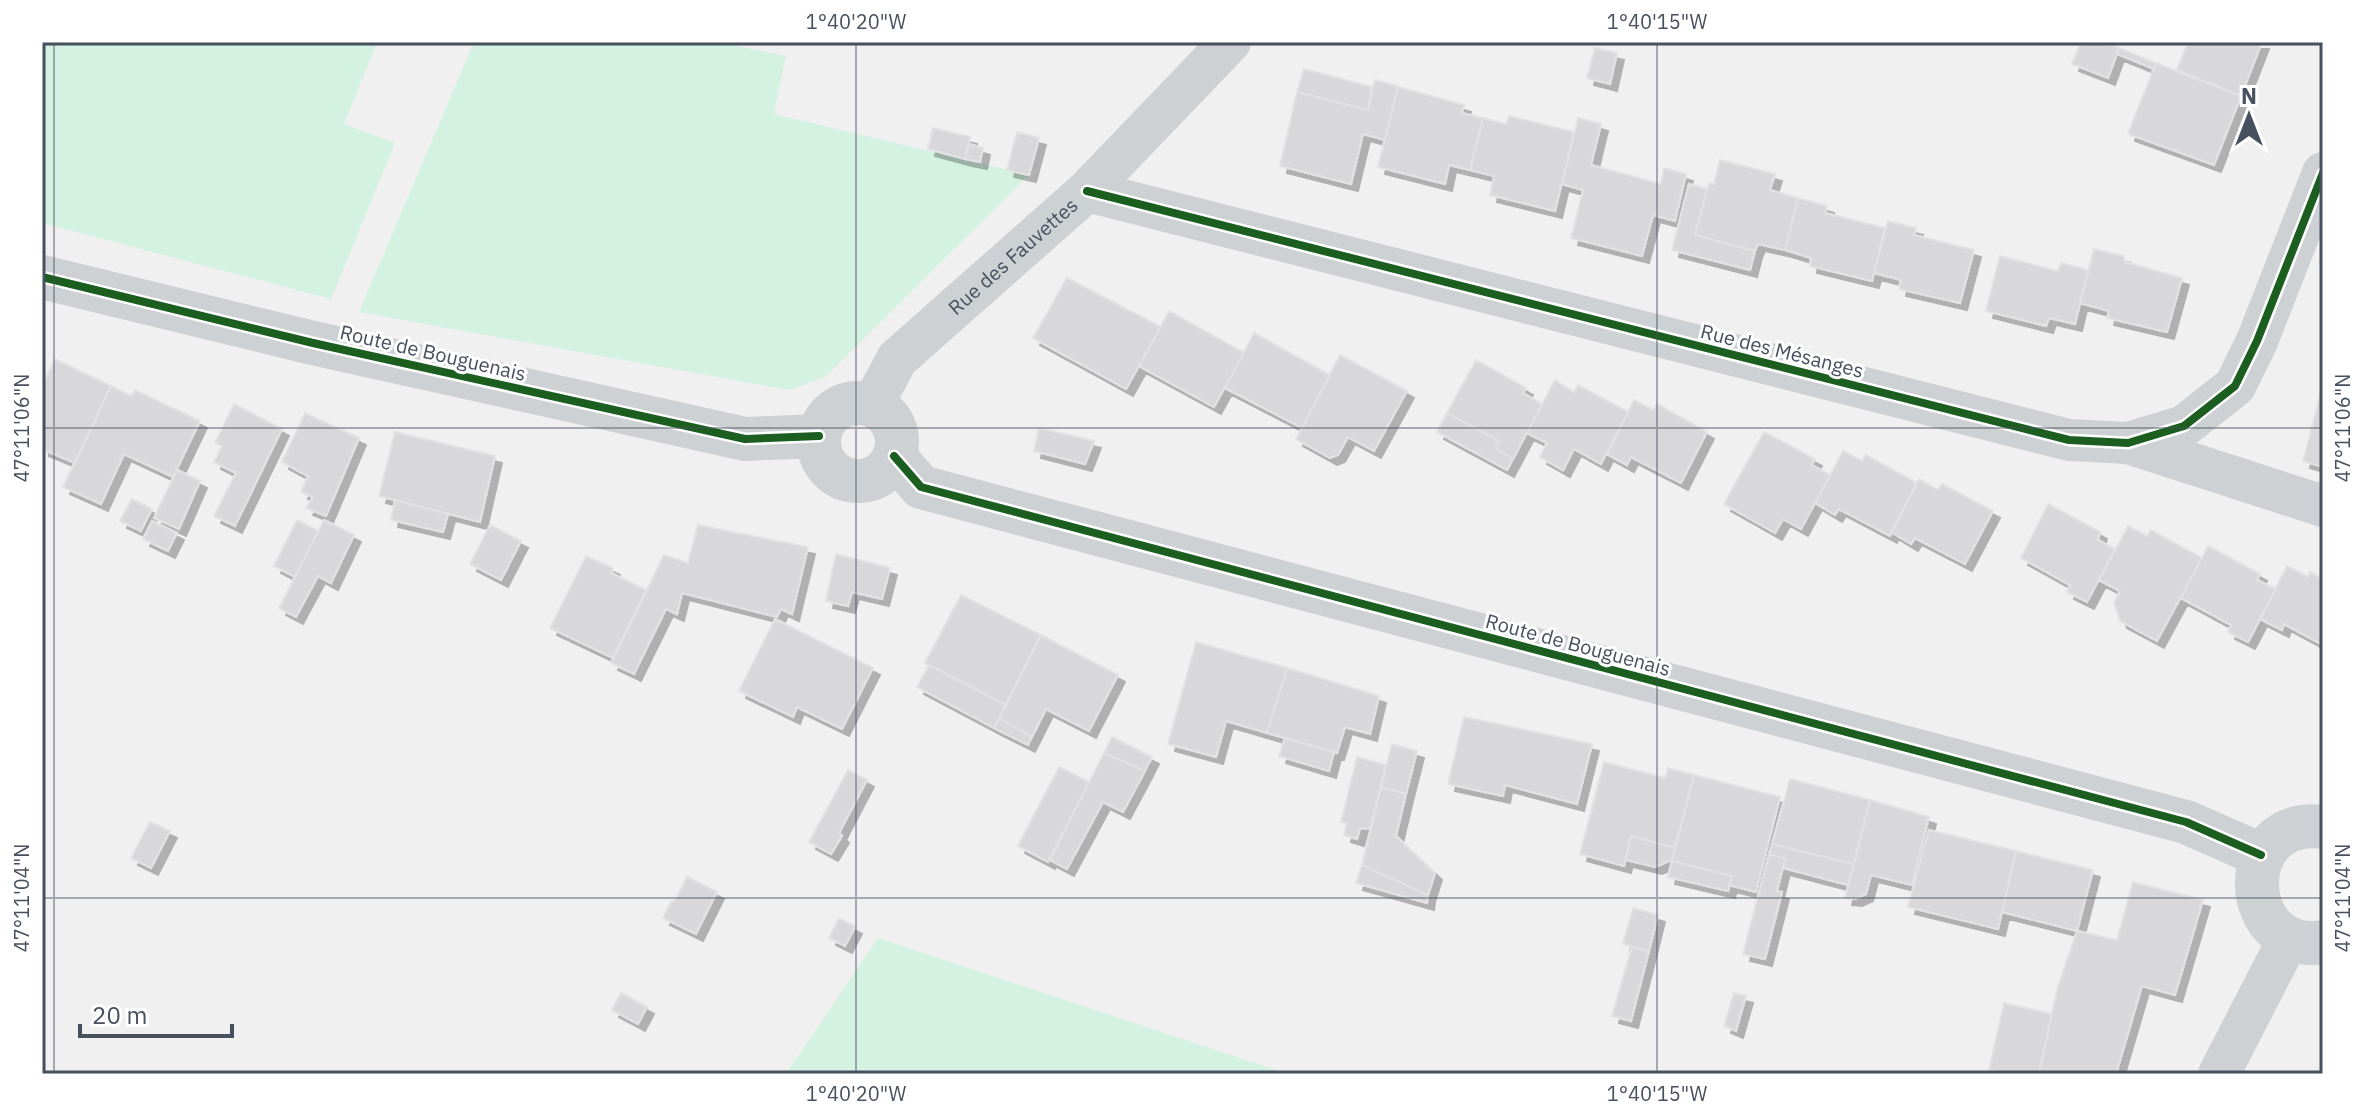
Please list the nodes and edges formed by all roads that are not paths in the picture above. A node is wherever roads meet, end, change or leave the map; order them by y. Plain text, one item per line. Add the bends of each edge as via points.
1 (1230, 42) edge
2 (2323, 173) edge
3 (1087, 191) junction
4 (42, 277) edge
5 (872, 406) junction
6 (819, 436) junction
7 (2128, 443) junction
8 (894, 456) junction
9 (2323, 506) edge
10 (2323, 827) edge
11 (2261, 855) junction
12 (2306, 940) edge
13 (2219, 1074) edge

1 - 3 street, Rue des Fauvettes
2 - 7 street, Rue des Mésanges via 2235,386 2184,426
3 - 5 street, Rue des Fauvettes via 897,359
3 - 7 street, Rue des Mésanges via 2069,440
4 - 6 street, Route de Bouguenais via 745,439
5 - 6 street via 849,404 839,409
5 - 8 street via 891,421 897,444
6 - 8 street via 823,460 841,478 867,481
7 - 9 street, Rue des Mésanges
8 - 11 street, Route de Bouguenais via 921,487 2186,822
10 - 11 street via 2295,828
11 - 12 street via 2255,889 2260,910 2272,926
12 - 13 street

